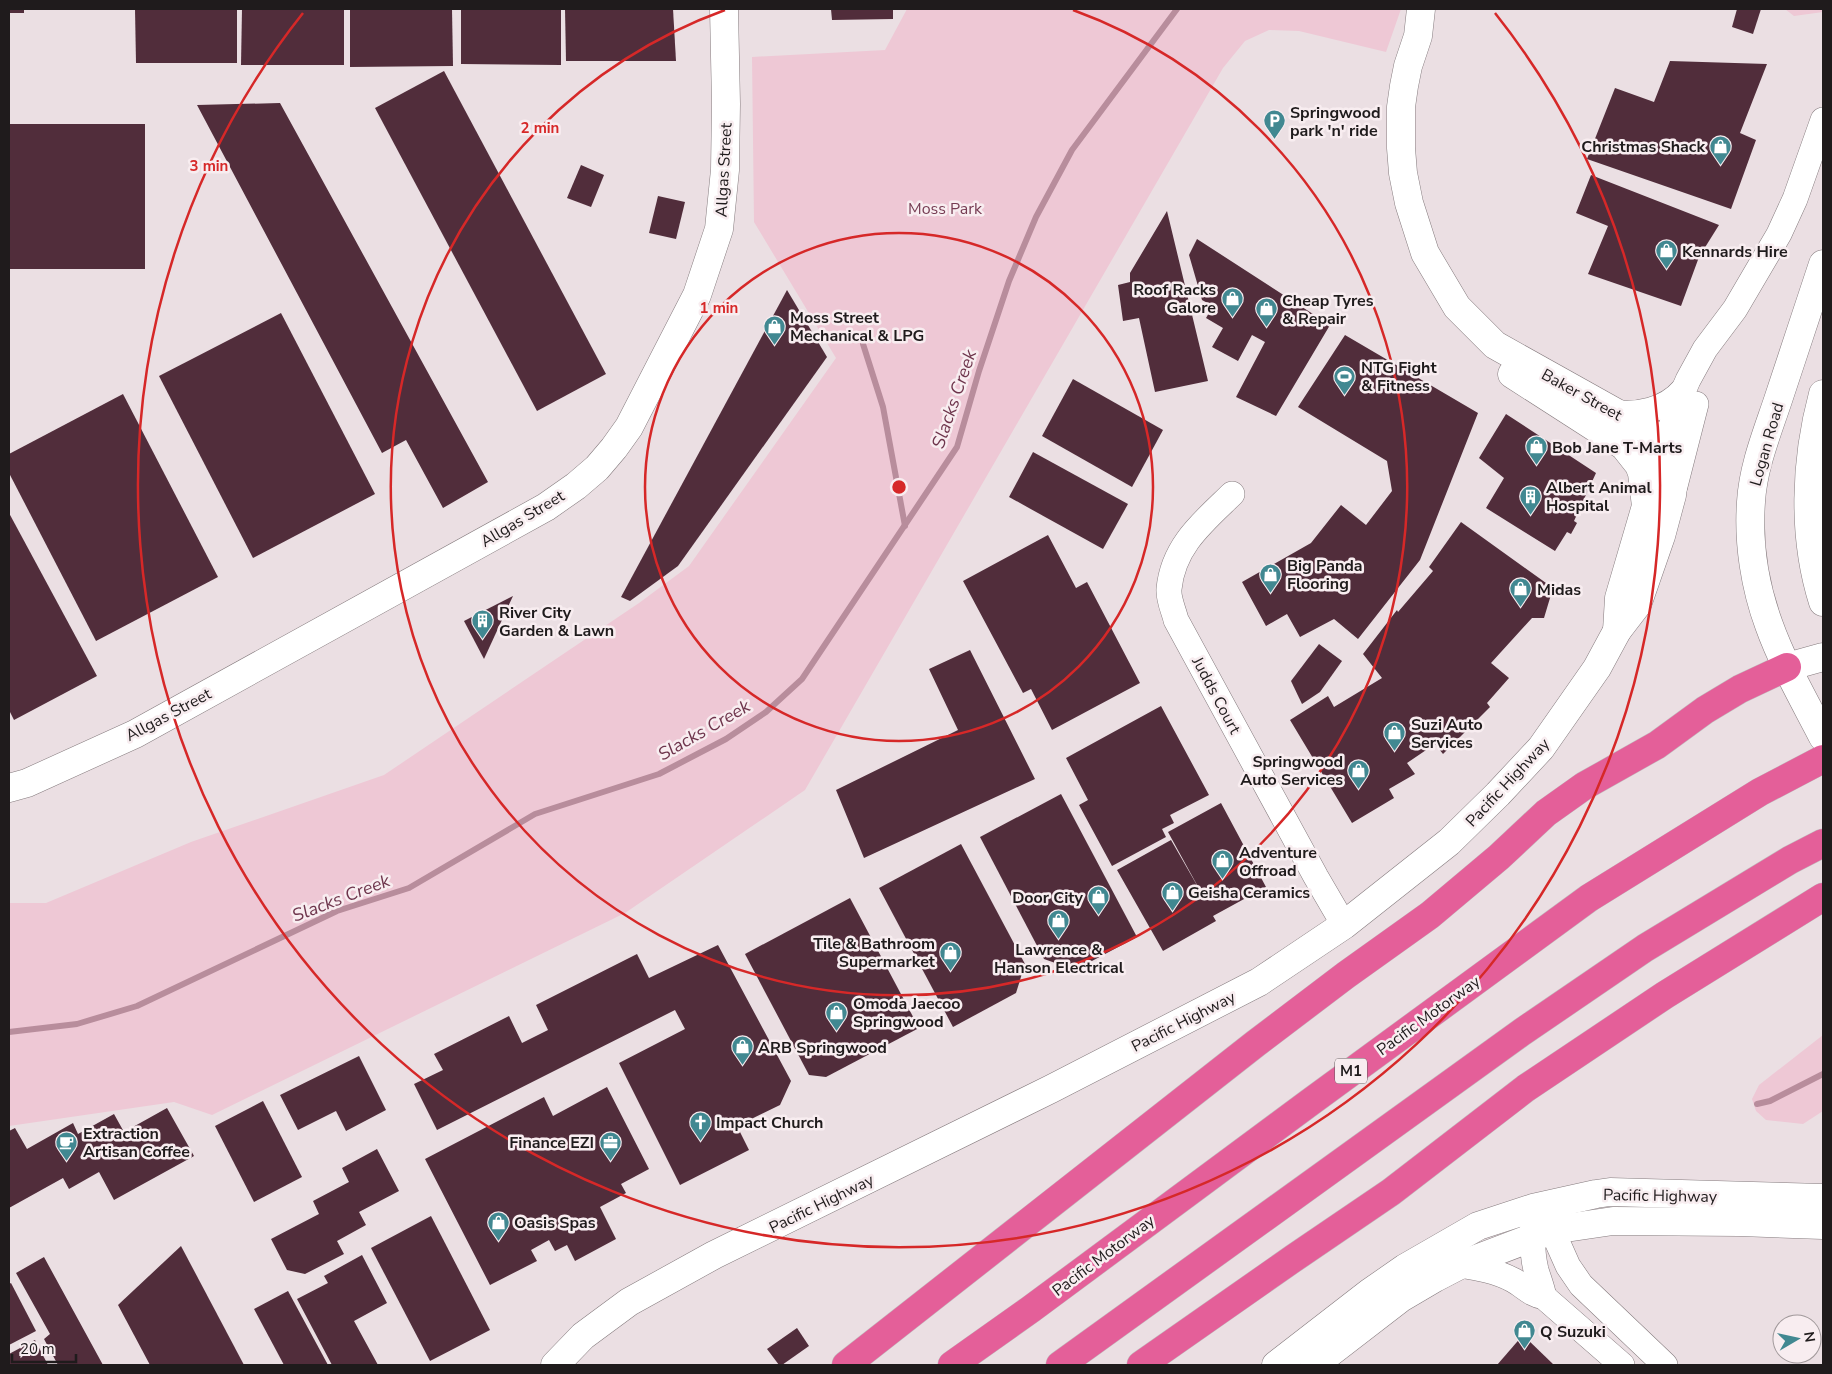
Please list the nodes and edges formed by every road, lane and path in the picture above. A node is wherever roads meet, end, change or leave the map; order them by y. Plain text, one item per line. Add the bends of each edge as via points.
1 (724, 9) edge
2 (1420, 9) edge
3 (1440, 9) edge
4 (1418, 36) junction
5 (1823, 120) edge
6 (1823, 264) edge
7 (1495, 345) junction
8 (1693, 380) junction
9 (1823, 394) edge
10 (1612, 412) junction
11 (1687, 433) junction
12 (1624, 446) junction
13 (1665, 455) junction
14 (1232, 494) dead end
15 (1662, 506) junction
16 (1823, 602) edge
17 (1823, 657) edge
18 (1787, 667) junction
19 (1823, 737) edge
20 (1823, 759) edge
21 (9, 788) edge
22 (1823, 843) edge
23 (1819, 900) edge
24 (1344, 925) junction
25 (1823, 1198) edge
26 (1533, 1208) junction
27 (1823, 1225) edge
28 (1542, 1234) junction
29 (1460, 1265) junction
30 (1544, 1297) junction
31 (555, 1365) edge
32 (846, 1365) edge
33 (952, 1365) edge
34 (1060, 1365) edge
35 (1142, 1365) edge
36 (1276, 1365) edge
37 (1314, 1365) edge
38 (1622, 1365) edge
39 (1665, 1365) edge

1 - 21 street, Allgas Street via 726,141 719,230 694,303 629,427 597,468 546,507 134,734 27,783
2 - 4 street, Baker Street
3 - 4 street, Baker Street
4 - 7 street, Baker Street via 1408,66 1401,116 1400,148 1409,203 1425,253 1457,307
5 - 8 street via 1789,214 1735,309 1713,337
6 - 18 street, Logan Road via 1761,452 1751,501 1751,537 1758,585 1769,624
7 - 10 street, Baker Street
7 - 12 street, Baker Street via 1507,370 1518,379
8 - 10 street via 1667,403 1648,411 1632,414
8 - 11 street
8 - 13 street
9 - 16 street via 1811,459 1809,500 1811,548
10 - 13 street, Baker Street via 1650,433
11 - 13 street via 1680,450
11 - 15 street
12 - 13 street, Baker Street via 1645,457
12 - 15 street, Baker Street
13 - 15 street via 1674,478
14 - 24 street, Judds Court via 1190,536 1175,563 1168,591 1180,628
15 - 24 street, Pacific Highway via 1655,556 1637,605 1617,631 1598,668 1556,729 1526,766 1449,842
17 - 18 street
18 - 19 street, Logan Road
18 - 32 highway via 1733,693 1657,745 1584,786 1546,813 1430,915 1255,1044
20 - 33 highway, Pacific Motorway / M1 via 1760,792 1589,898
22 - 34 highway via 1645,948 1522,1032
23 - 35 highway via 1665,995 1526,1088 1392,1192
24 - 31 street, Pacific Highway via 1259,982 1051,1089 714,1255 637,1298 583,1336
25 - 26 street, Pacific Highway via 1610,1192
26 - 28 street
26 - 36 street, Pacific Highway via 1478,1226 1405,1268
27 - 28 street, Pacific Highway via 1613,1221
28 - 29 street, Pacific Highway
28 - 30 street via 1535,1266
28 - 39 street via 1581,1285
29 - 30 street via 1494,1271 1536,1296
29 - 37 street, Pacific Highway via 1401,1298
30 - 38 street

